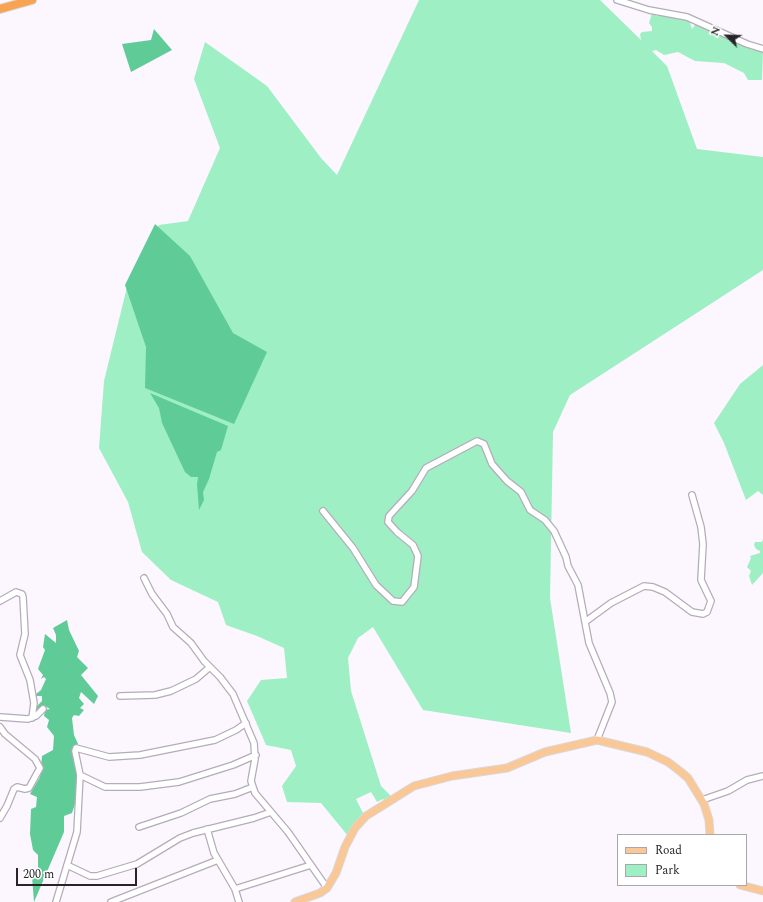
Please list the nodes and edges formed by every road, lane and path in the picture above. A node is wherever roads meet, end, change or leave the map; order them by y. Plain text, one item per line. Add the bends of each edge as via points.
1 (32, 0) edge
2 (617, 0) edge
3 (0, 9) edge
4 (763, 49) edge
5 (692, 495) dead end
6 (322, 511) dead end
7 (144, 578) dead end
8 (0, 601) edge
9 (585, 622) junction
10 (210, 667) junction
11 (120, 696) dead end
12 (43, 709) dead end
13 (0, 718) edge
14 (32, 718) junction
15 (246, 723) junction
16 (0, 727) edge
17 (597, 740) junction
18 (256, 755) junction
19 (80, 775) junction
20 (763, 776) edge
21 (253, 787) junction
22 (702, 800) junction
23 (271, 812) junction
24 (0, 818) edge
25 (139, 827) dead end
26 (207, 829) junction
27 (710, 834) edge
28 (218, 860) junction
29 (311, 865) junction
30 (67, 866) junction
31 (744, 886) edge
32 (327, 888) junction
33 (235, 889) junction
34 (763, 891) edge
35 (56, 902) edge
36 (111, 902) edge
37 (239, 902) edge
38 (295, 902) edge

1 - 3 highway
2 - 4 street via 649,10 687,17
5 - 9 street via 703,544 701,580 711,601 707,612 692,612 665,592 644,586 610,602
6 - 9 street via 353,548 376,585 393,601 402,602 414,587 418,556 413,545 391,526 389,516 412,491 426,468 480,442 484,444 492,464 521,492 530,510 545,520 554,531 578,584
7 - 10 street via 173,627 191,643
8 - 14 street via 16,592 22,594 25,634 20,655 30,680 34,703
9 - 17 street via 594,657 612,702
10 - 11 street via 196,679 171,691 155,695
10 - 15 street via 233,694
12 - 14 street
13 - 14 street
15 - 18 street
15 - 19 street via 215,740 140,755 109,757 78,748 75,751
16 - 24 street via 35,759 40,768 29,788 18,786 14,789
17 - 22 main road via 647,752 668,762 688,778
17 - 32 main road via 545,752 507,768 452,776 414,786 378,808 354,828 344,847 336,873
18 - 19 street via 179,782 140,787 105,787
18 - 21 street via 252,775
19 - 30 street via 76,832
20 - 22 street
21 - 23 street
21 - 25 street via 210,799 181,813
22 - 27 main road via 709,820
23 - 26 street
23 - 29 street
26 - 28 street
26 - 30 street via 180,838 137,864 97,876 90,876
28 - 33 street
28 - 36 street
29 - 32 street
29 - 33 street
30 - 35 street
31 - 34 main road
32 - 38 main road
33 - 37 street

